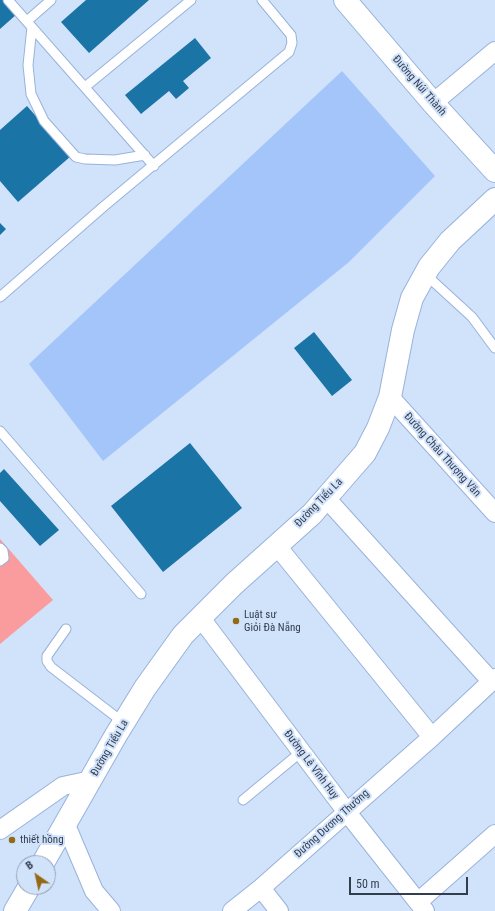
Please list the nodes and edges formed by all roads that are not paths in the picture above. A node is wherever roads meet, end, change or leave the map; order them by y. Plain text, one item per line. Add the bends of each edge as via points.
1 (8, 0) edge
2 (51, 0) edge
3 (191, 0) edge
4 (262, 0) edge
5 (353, 3) edge
6 (29, 24) junction
7 (495, 51) edge
8 (85, 86) junction
9 (433, 103) junction
10 (145, 155) junction
11 (154, 166) junction
12 (495, 171) edge
13 (495, 199) edge
14 (425, 274) junction
15 (0, 297) edge
16 (495, 348) edge
17 (390, 397) junction
18 (0, 430) edge
19 (326, 498) junction
20 (495, 513) edge
21 (277, 546) junction
22 (0, 548) edge
23 (0, 561) edge
24 (141, 594) dead end
25 (200, 617) junction
26 (66, 629) dead end
27 (493, 679) edge
28 (124, 723) junction
29 (432, 737) junction
30 (301, 752) junction
31 (91, 780) junction
32 (243, 800) dead end
33 (346, 811) junction
34 (66, 825) junction
35 (0, 830) edge
36 (495, 834) edge
37 (48, 855) edge
38 (261, 888) junction
39 (24, 895) edge
40 (421, 907) edge
41 (15, 911) edge
42 (110, 911) edge
43 (232, 911) edge
44 (279, 911) edge

1 - 6 lane
2 - 6 lane
3 - 8 lane
4 - 11 lane via 291,35 290,52
5 - 9 main road, Đường Núi Thành
6 - 8 lane
6 - 10 lane via 28,65 32,94 44,121 76,157 115,160
7 - 9 street
8 - 10 lane
9 - 12 main road, Đường Núi Thành
10 - 11 lane
11 - 15 lane
13 - 14 main road, Đường Tiểu La via 450,241
14 - 16 lane via 472,317
14 - 17 main road, Đường Tiểu La via 412,298
17 - 19 main road, Đường Tiểu La via 365,453
17 - 20 street, Đường Châu Thượng Văn
18 - 24 lane
19 - 21 main road, Đường Tiểu La
19 - 27 street, Đường Dương Thường
21 - 25 main road, Đường Tiểu La
21 - 29 street
22 - 23 lane via 4,558
25 - 28 main road, Đường Tiểu La via 183,635 145,688
25 - 30 street, Đường Lê Vĩnh Huy
26 - 28 lane via 47,656 47,661 51,667
27 - 29 street, Đường Dương Thường
28 - 31 main road, Đường Tiểu La
29 - 33 street, Đường Dương Thường
30 - 32 lane
30 - 33 street, Đường Lê Vĩnh Huy
31 - 34 main road, Đường Tiểu La
31 - 35 street, Đường Tiểu La via 63,786
33 - 38 street, Đường Dương Thường
33 - 40 street, Đường Lê Vĩnh Huy
34 - 37 main road, Đường Tiểu La
34 - 42 street via 94,891
36 - 40 street
38 - 43 street, Đường Dương Thường
38 - 44 street
39 - 41 main road

